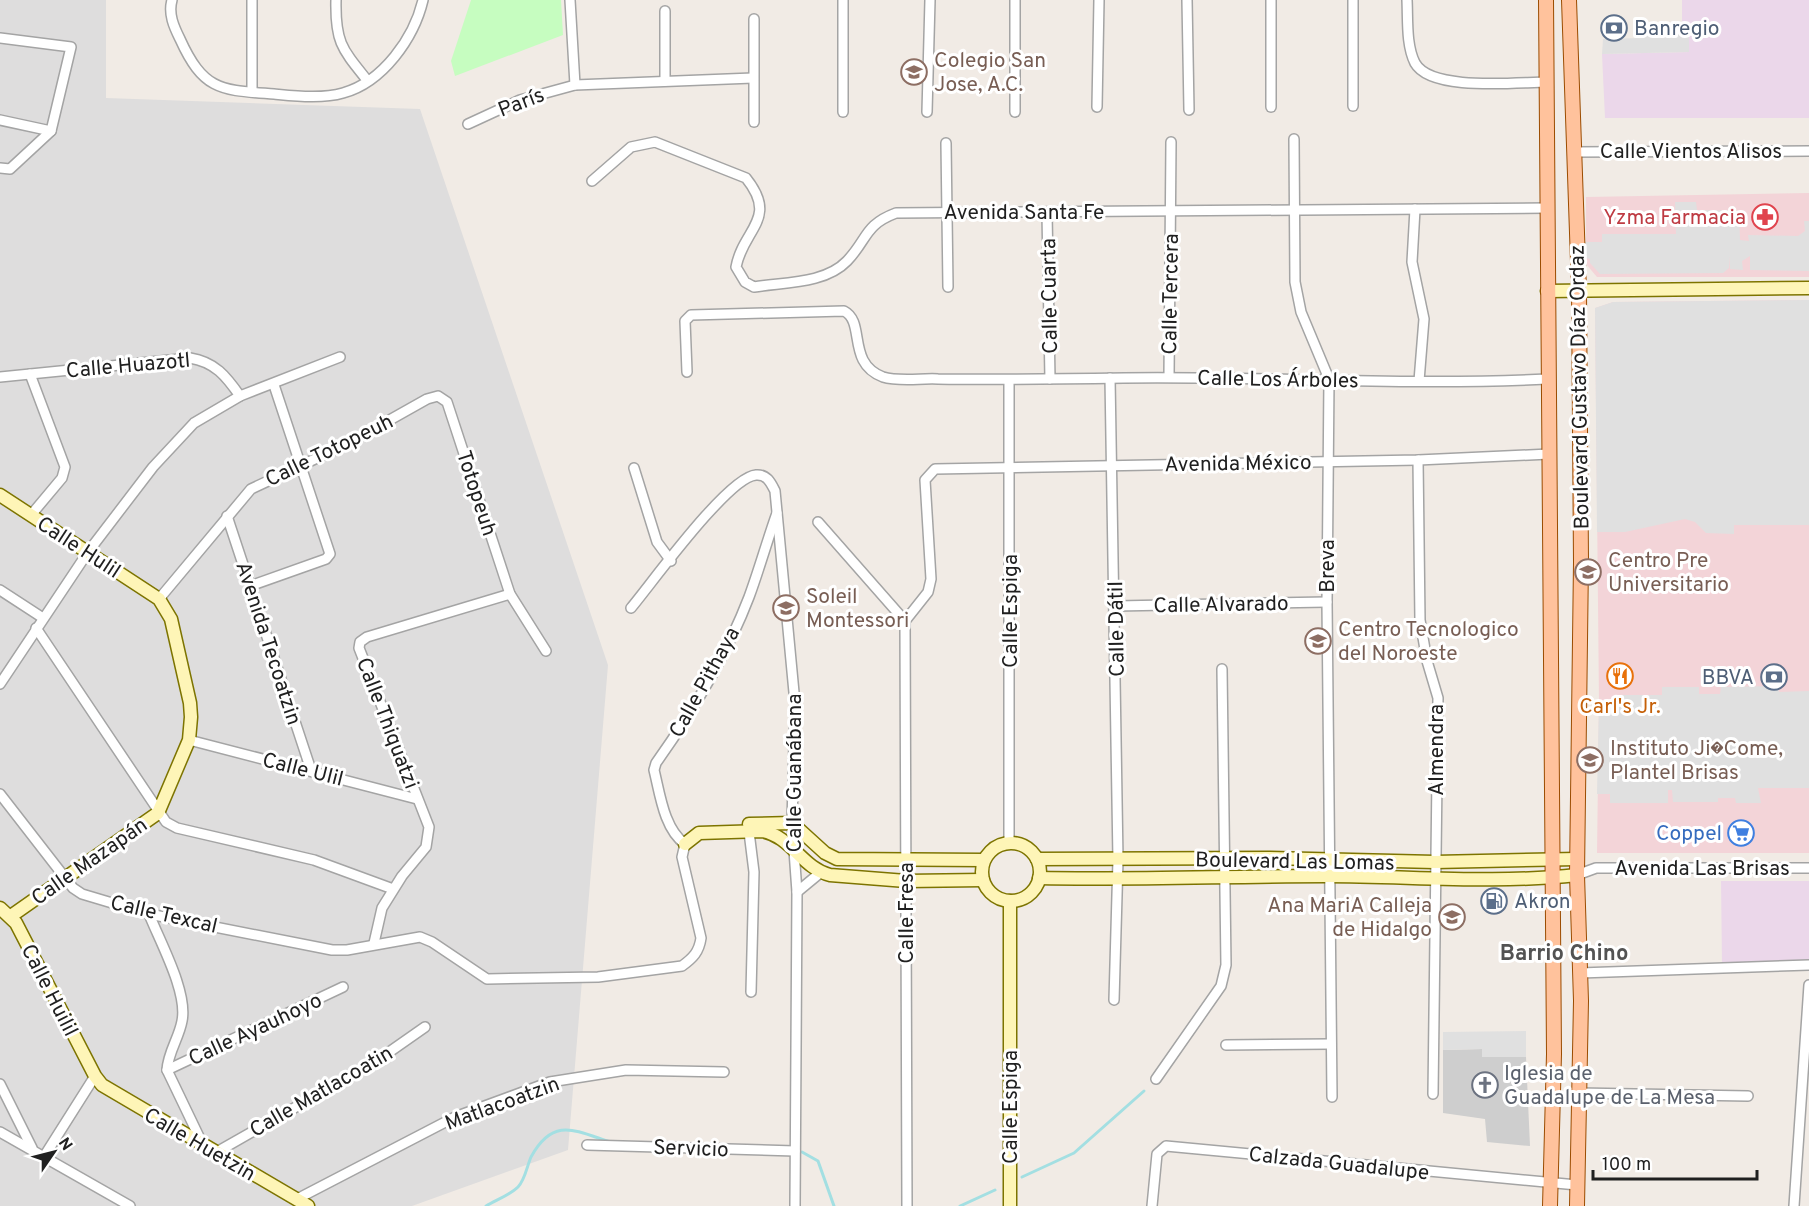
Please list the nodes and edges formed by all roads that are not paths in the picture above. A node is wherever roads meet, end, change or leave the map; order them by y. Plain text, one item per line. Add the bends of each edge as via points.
1 (172, 0) edge
2 (252, 0) edge
3 (336, 0) edge
4 (423, 0) edge
5 (570, 0) edge
6 (843, 0) edge
7 (930, 0) edge
8 (1015, 0) edge
9 (1099, 0) edge
10 (1188, 0) edge
11 (1271, 0) edge
12 (1353, 0) edge
13 (1407, 0) edge
14 (1546, 0) edge
15 (1569, 0) edge
16 (665, 11) dead end
17 (754, 19) dead end
18 (0, 38) edge
19 (753, 78) junction
20 (367, 81) junction
21 (665, 81) junction
22 (1547, 82) junction
23 (575, 85) junction
24 (252, 93) junction
25 (1353, 106) dead end
26 (1098, 107) dead end
27 (1271, 107) dead end
28 (1189, 110) dead end
29 (843, 112) dead end
30 (927, 112) dead end
31 (1015, 112) dead end
32 (0, 120) edge
33 (754, 122) dead end
34 (468, 124) dead end
35 (51, 131) junction
36 (1294, 140) dead end
37 (1171, 142) dead end
38 (946, 143) dead end
39 (1809, 151) edge
40 (1573, 152) junction
41 (0, 168) edge
42 (592, 181) dead end
43 (1547, 208) junction
44 (1415, 209) junction
45 (1172, 211) junction
46 (1294, 211) junction
47 (947, 213) junction
48 (1047, 213) junction
49 (948, 287) dead end
50 (1809, 288) edge
51 (1547, 291) junction
52 (1578, 291) junction
53 (340, 357) dead end
54 (687, 372) dead end
55 (30, 374) junction
56 (0, 377) edge
57 (1169, 377) junction
58 (1110, 378) junction
59 (1050, 379) junction
60 (1329, 379) junction
61 (1009, 380) junction
62 (1547, 380) junction
63 (1419, 381) junction
64 (274, 385) junction
65 (240, 396) junction
66 (438, 396) joint
67 (1549, 454) junction
68 (1418, 460) junction
69 (1327, 461) junction
70 (1113, 465) junction
71 (1010, 466) junction
72 (301, 467) junction
73 (634, 468) dead end
74 (0, 495) edge
75 (777, 513) junction
76 (31, 515) junction
77 (227, 516) junction
78 (818, 522) dead end
79 (88, 552) junction
80 (671, 561) junction
81 (250, 586) junction
82 (0, 590) edge
83 (510, 594) junction
84 (159, 599) junction
85 (1327, 602) junction
86 (1116, 606) junction
87 (631, 608) dead end
88 (44, 618) junction
89 (905, 621) junction
90 (36, 628) junction
91 (546, 651) dead end
92 (1222, 669) dead end
93 (0, 684) edge
94 (189, 740) junction
95 (311, 770) junction
96 (0, 794) edge
97 (417, 799) junction
98 (158, 813) junction
99 (792, 823) junction
100 (724, 832) junction
101 (749, 832) junction
102 (1010, 842) junction
103 (685, 844) junction
104 (793, 849) junction
105 (1037, 859) junction
106 (1225, 859) junction
107 (1577, 859) junction
108 (907, 860) junction
109 (984, 860) junction
110 (1118, 860) junction
111 (1329, 860) junction
112 (1552, 860) junction
113 (1435, 862) junction
114 (1596, 868) junction
115 (1809, 868) edge
116 (820, 873) junction
117 (1577, 875) junction
118 (1329, 876) junction
119 (66, 878) junction
120 (1039, 878) junction
121 (1225, 878) junction
122 (1553, 878) junction
123 (1436, 879) junction
124 (983, 880) junction
125 (1118, 880) junction
126 (906, 881) junction
127 (393, 889) junction
128 (797, 892) junction
129 (1010, 901) junction
130 (0, 908) edge
131 (148, 914) junction
132 (11, 916) junction
133 (374, 943) junction
134 (1809, 965) edge
135 (1580, 973) junction
136 (1809, 985) edge
137 (343, 987) dead end
138 (751, 992) dead end
139 (1114, 1000) dead end
140 (425, 1027) dead end
141 (1331, 1044) junction
142 (1226, 1045) dead end
143 (166, 1070) junction
144 (724, 1072) dead end
145 (95, 1076) junction
146 (1156, 1079) dead end
147 (0, 1084) edge
148 (1578, 1093) junction
149 (1433, 1094) dead end
150 (1748, 1096) dead end
151 (1332, 1097) dead end
152 (0, 1132) edge
153 (587, 1145) dead end
154 (32, 1148) junction
155 (209, 1150) junction
156 (795, 1152) junction
157 (45, 1155) junction
158 (1551, 1184) junction
159 (1577, 1185) junction
160 (302, 1203) edge
161 (130, 1206) edge
162 (795, 1206) edge
163 (907, 1206) edge
164 (1010, 1206) edge
165 (1152, 1206) edge
166 (1550, 1206) edge
167 (1576, 1206) edge
168 (1794, 1206) edge

1 - 24 street via 172,21 185,51 204,77 227,91
2 - 24 street
3 - 20 street via 336,32 341,48
4 - 20 street via 408,39
5 - 23 street
6 - 29 street
7 - 30 street
8 - 31 street
9 - 26 street
10 - 28 street
11 - 27 street
12 - 25 street
13 - 22 street via 1410,51 1416,66 1426,75 1455,82
14 - 22 main road, Boulevard Gustavo Díaz Ordaz
15 - 40 main road, Boulevard Gustavo Díaz Ordaz
16 - 21 street
17 - 19 street
18 - 35 street via 71,47
19 - 21 street, París
19 - 33 street
20 - 24 street via 343,93 300,97
21 - 23 street, París
22 - 43 main road, Boulevard Gustavo Díaz Ordaz
23 - 34 street, París via 520,100
32 - 35 street
35 - 41 street via 10,169
36 - 46 street
37 - 45 street, Calle Tercera
38 - 47 street
39 - 40 street, Calle Vientos Alisos
40 - 52 main road, Boulevard Gustavo Díaz Ordaz
42 - 47 street, Avenida Santa Fe via 631,147 655,142 746,178 761,207 759,222 736,267 745,282 754,286 824,276 846,262 877,220 896,213
43 - 44 street, Avenida Santa Fe
43 - 51 main road, Boulevard Gustavo Díaz Ordaz
44 - 46 street, Avenida Santa Fe
44 - 63 street via 1412,262 1424,319
45 - 46 street, Avenida Santa Fe
45 - 48 street, Avenida Santa Fe
45 - 57 street, Calle Tercera
46 - 60 street via 1295,282 1302,312
47 - 48 street, Avenida Santa Fe
47 - 49 street
48 - 59 street, Calle Cuarta
50 - 52 street
51 - 52 street
51 - 62 main road, Boulevard Gustavo Díaz Ordaz
52 - 107 main road, Boulevard Gustavo Díaz Ordaz via 1581,562
53 - 64 street
54 - 61 street, Calle Los Árboles via 685,321 691,315 844,311 852,320 863,362 886,378
55 - 56 street, Calle Huazotl
55 - 65 street, Calle Huazotl via 189,358 218,368
55 - 76 street via 64,467 62,478
57 - 58 street, Calle Los Árboles
57 - 60 street, Calle Los Árboles
58 - 59 street, Calle Los Árboles
58 - 70 street, Calle Dátil
59 - 61 street, Calle Los Árboles
60 - 63 street, Calle Los Árboles
60 - 69 street, Breva
61 - 71 street, Calle Espiga
62 - 63 street, Calle Los Árboles
62 - 67 main road, Boulevard Gustavo Díaz Ordaz
64 - 65 street
64 - 72 street
65 - 79 street via 194,423 153,467
66 - 72 street, Calle Totopeuh
66 - 83 street, Totopeuh via 447,402
67 - 68 street, Avenida México
67 - 112 main road, Boulevard Gustavo Díaz Ordaz
68 - 69 street, Avenida México
68 - 113 street, Almendra via 1420,620 1438,698
69 - 70 street, Avenida México
69 - 85 street, Breva
70 - 71 street, Avenida México
70 - 86 street, Calle Dátil
71 - 89 street, Avenida México via 935,469 929,473 925,480 931,579 928,592
71 - 102 street, Calle Espiga
72 - 77 street, Calle Totopeuh via 260,483
72 - 81 street via 329,557
73 - 80 street via 657,542
74 - 76 street, Calle Hulil
75 - 80 street, Calle Guanábana via 770,481 763,475 753,475 742,480 709,512
75 - 99 street, Calle Guanábana via 795,703
75 - 103 street, Calle Pithaya via 748,599 707,685 654,770 668,821
76 - 79 street, Calle Hulil
77 - 81 street, Avenida Tecoatzin
77 - 84 street, Calle Totopeuh
78 - 89 street
79 - 84 street, Calle Hulil
79 - 88 street
80 - 87 street, Calle Guanábana
81 - 95 street, Avenida Tecoatzin
82 - 88 street
83 - 91 street, Totopeuh
83 - 97 street, Calle Thiquatzi via 360,642
84 - 94 street, Calle Mazapán via 171,619 190,703
85 - 86 street, Calle Alvarado
85 - 111 street, Breva
86 - 110 street, Calle Dátil
88 - 90 street
89 - 108 street, Calle Fresa
90 - 93 street
90 - 98 street
92 - 106 street
94 - 95 street, Calle Ulil
94 - 98 street, Calle Mazapán
95 - 97 street, Calle Ulil
96 - 119 street, Calle Texcal
97 - 127 street, Calle Thiquatzi via 429,827 426,847
98 - 119 street, Calle Mazapán
98 - 127 street via 177,828 314,860
99 - 100 street via 744,825
99 - 104 street, Calle Guanábana
99 - 108 street via 837,859
100 - 101 street
100 - 103 street via 699,833
101 - 104 street via 772,833
101 - 138 street via 754,872
102 - 105 street via 1030,850
102 - 109 street via 999,845
103 - 133 street, Calle Texcal via 682,857 701,938 693,958 682,966 598,977 502,981 487,979 425,938
104 - 116 street
104 - 128 street, Calle Guanábana
105 - 110 street, Boulevard Las Lomas
105 - 120 street
106 - 110 street, Boulevard Las Lomas
106 - 111 street, Boulevard Las Lomas
106 - 121 street
107 - 112 street, Boulevard Las Lomas
107 - 114 street, Avenida Las Brisas
107 - 117 main road, Boulevard Gustavo Díaz Ordaz
108 - 109 street
108 - 126 street, Calle Fresa
109 - 124 street
110 - 125 street, Calle Dátil
111 - 113 street, Boulevard Las Lomas
111 - 118 street, Breva
112 - 113 street, Boulevard Las Lomas
112 - 122 main road, Boulevard Gustavo Díaz Ordaz
113 - 123 street, Almendra
114 - 115 street, Avenida Las Brisas
114 - 117 street, Avenida Las Brisas
116 - 126 street
116 - 128 street
117 - 122 street, Boulevard Las Lomas
117 - 135 main road, Boulevard Gustavo Díaz Ordaz
118 - 121 street, Boulevard Las Lomas
118 - 123 street, Boulevard Las Lomas
118 - 141 street, Breva
119 - 131 street, Calle Texcal via 82,894
119 - 132 street, Calle Mazapán
120 - 125 street, Boulevard Las Lomas
120 - 129 street via 1028,895
121 - 125 street, Boulevard Las Lomas
121 - 146 street via 1226,965 1221,986
122 - 123 street, Boulevard Las Lomas
122 - 158 main road, Boulevard Gustavo Díaz Ordaz
123 - 149 street, Almendra
124 - 126 street
124 - 129 street via 989,891
125 - 139 street, Calle Dátil
126 - 163 street, Calle Fresa
127 - 133 street, Calle Thiquatzi via 380,913
128 - 156 street, Calle Guanábana
129 - 164 street, Calle Espiga
130 - 132 street, Calle Huilil
131 - 133 street, Calle Texcal via 332,950
131 - 143 street via 182,997 183,1018
132 - 145 street, Calle Huilil
134 - 135 street
135 - 148 main road, Boulevard Gustavo Díaz Ordaz
136 - 168 street
137 - 143 street, Calle Ayauhoyo
140 - 155 street, Calle Matlacoatin via 375,1062
141 - 142 street
141 - 151 street, Breva
143 - 155 street
144 - 160 street, Matlacoatzin via 626,1070 550,1082 455,1117
145 - 155 street, Calle Huetzin via 110,1091
145 - 157 street
147 - 154 street
148 - 150 street
148 - 159 main road, Boulevard Gustavo Díaz Ordaz
152 - 154 street
153 - 156 street, Servicio
154 - 157 street
155 - 160 street, Calle Huetzin
156 - 162 street, Calle Guanábana
157 - 161 street
158 - 159 street, Calzada Guadalupe
158 - 165 street, Calzada Guadalupe via 1166,1146 1156,1154
158 - 166 main road, Boulevard Gustavo Díaz Ordaz
159 - 167 main road, Boulevard Gustavo Díaz Ordaz

